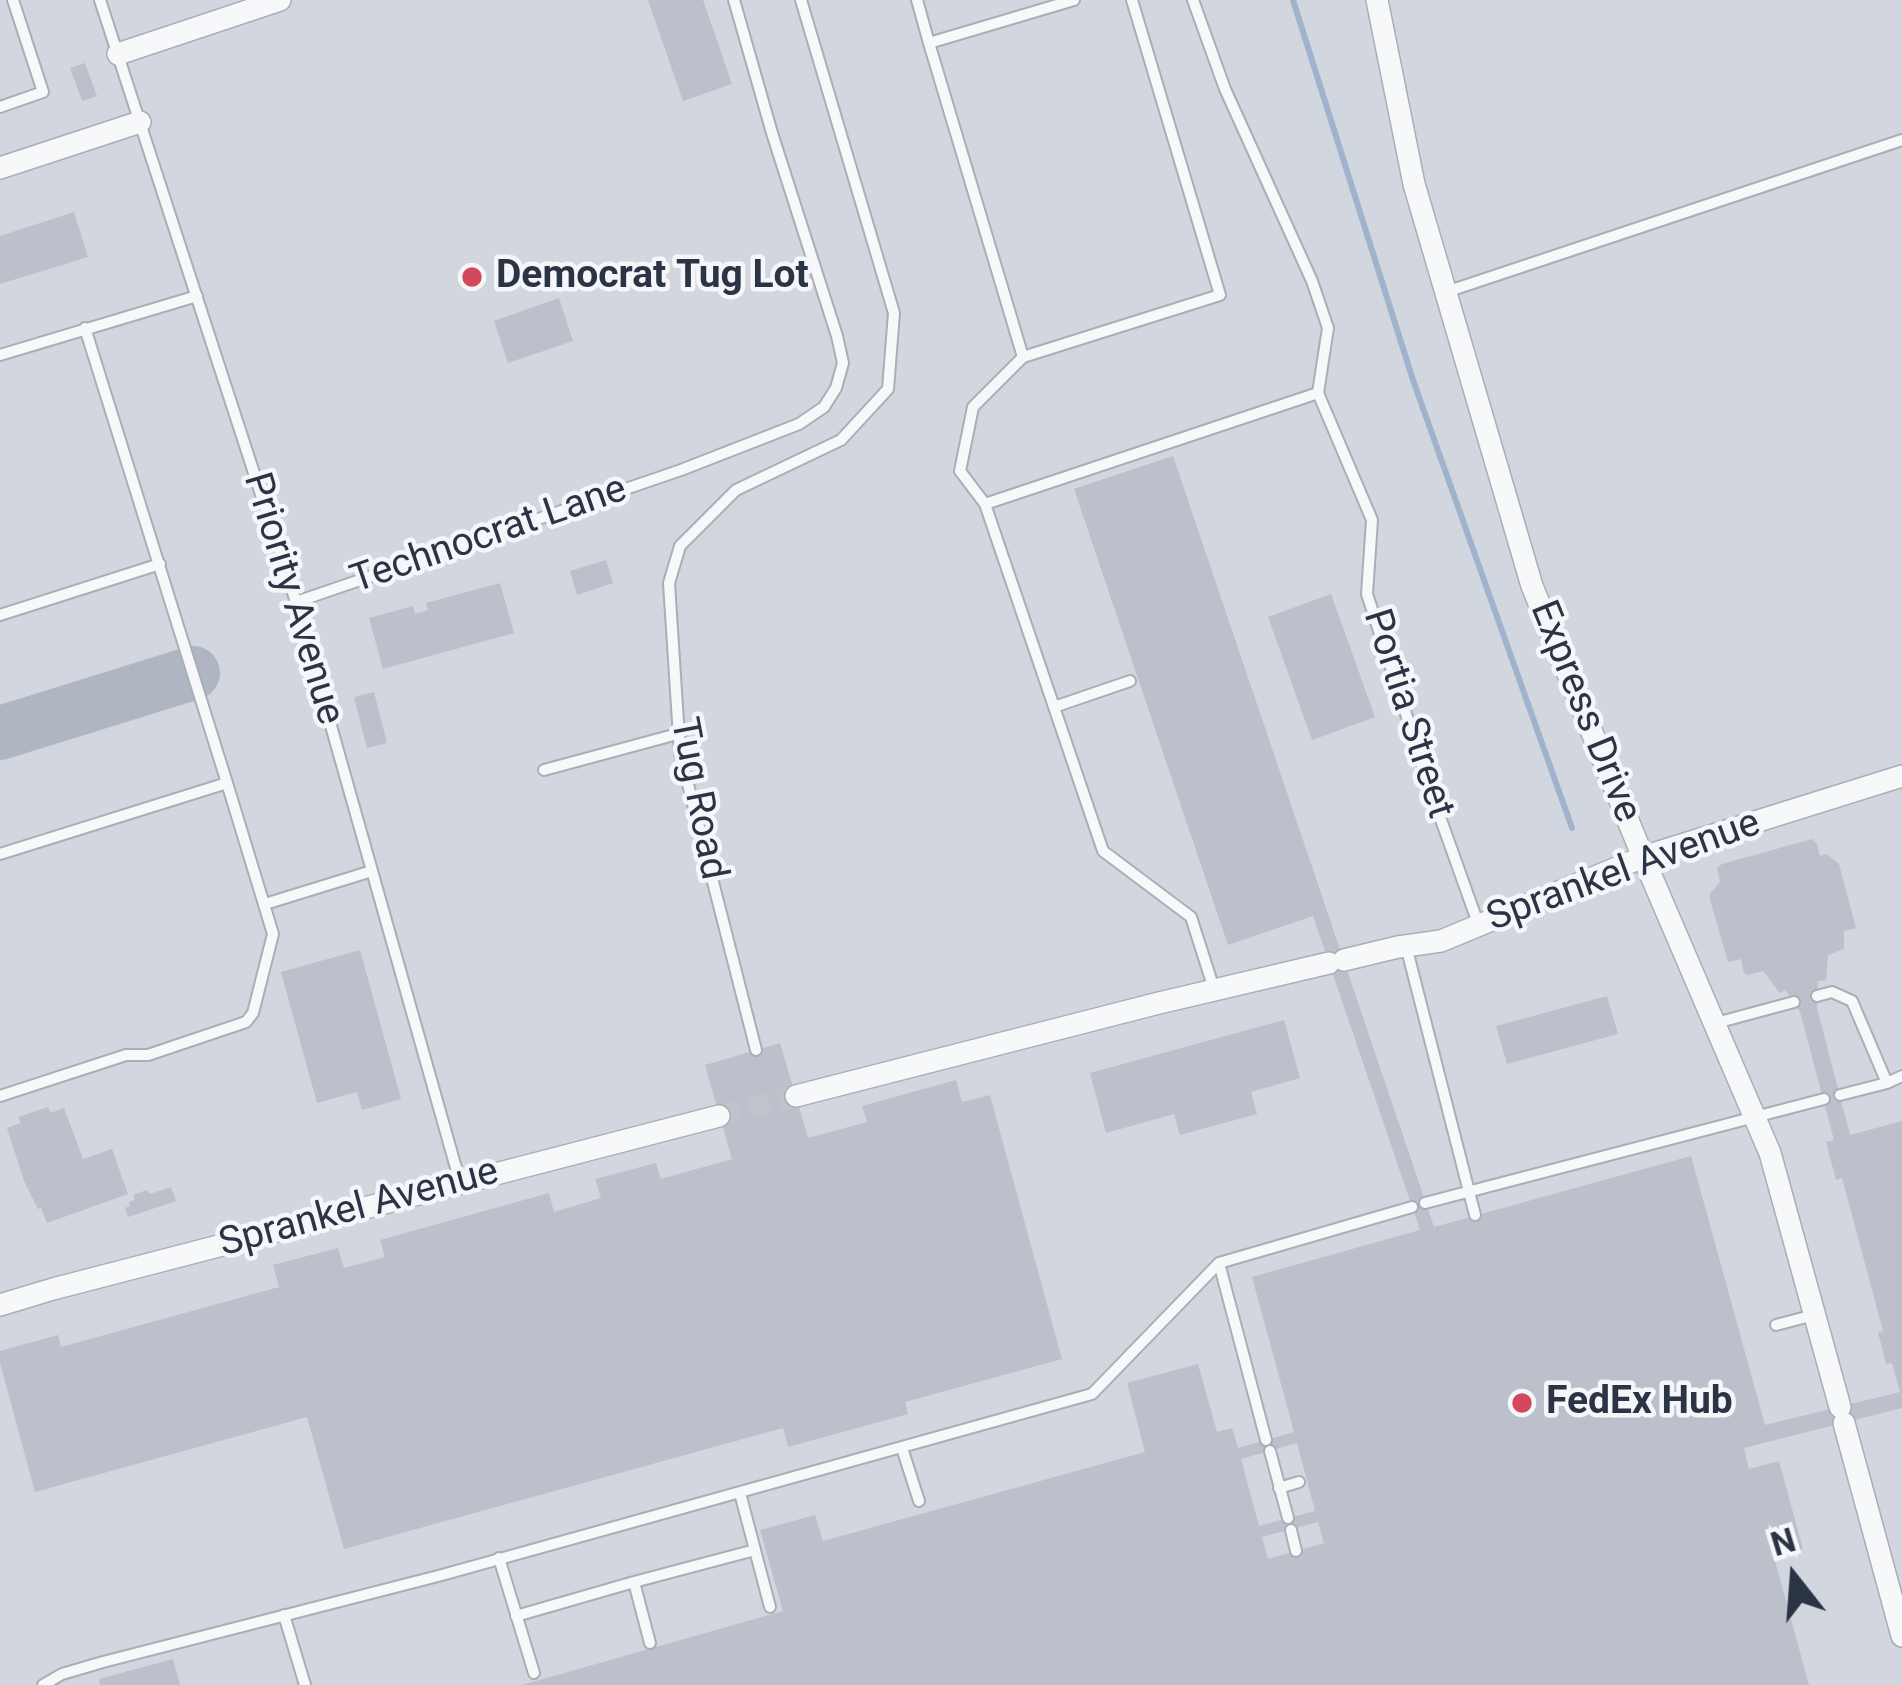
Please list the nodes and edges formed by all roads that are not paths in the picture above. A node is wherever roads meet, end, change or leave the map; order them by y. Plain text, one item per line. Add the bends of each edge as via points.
1 (13, 0) edge
2 (100, 0) edge
3 (280, 0) edge
4 (734, 0) edge
5 (801, 0) edge
6 (917, 0) edge
7 (1074, 0) edge
8 (1132, 0) edge
9 (1193, 0) edge
10 (1377, 0) edge
11 (929, 44) junction
12 (118, 54) junction
13 (0, 107) edge
14 (140, 122) junction
15 (1902, 140) edge
16 (0, 168) edge
17 (1446, 292) junction
18 (197, 296) junction
19 (85, 328) junction
20 (0, 356) edge
21 (1023, 357) junction
22 (1318, 393) junction
23 (985, 504) junction
24 (160, 564) junction
25 (296, 602) junction
26 (0, 615) edge
27 (1130, 681) dead end
28 (1054, 706) junction
29 (681, 733) junction
30 (544, 770) dead end
31 (1902, 776) edge
32 (227, 783) junction
33 (0, 854) edge
34 (1643, 857) junction
35 (372, 872) junction
36 (266, 904) junction
37 (1479, 926) junction
38 (1406, 946) junction
39 (1214, 990) junction
40 (1817, 996) dead end
41 (1794, 1002) dead end
42 (1714, 1023) junction
43 (757, 1050) dead end
44 (1902, 1076) edge
45 (1887, 1083) junction
46 (1840, 1095) dead end
47 (0, 1096) edge
48 (796, 1096) tunnel mouth
49 (1824, 1099) dead end
50 (1754, 1115) junction
51 (719, 1116) tunnel mouth
52 (460, 1182) junction
53 (1469, 1190) junction
54 (1425, 1203) dead end
55 (1412, 1207) dead end
56 (1475, 1215) dead end
57 (1219, 1263) junction
58 (0, 1305) edge
59 (1814, 1315) junction
60 (1776, 1325) dead end
61 (902, 1448) junction
62 (1299, 1482) dead end
63 (1280, 1488) junction
64 (740, 1493) junction
65 (919, 1501) dead end
66 (755, 1550) junction
67 (1296, 1551) dead end
68 (499, 1558) junction
69 (634, 1582) junction
70 (770, 1607) dead end
71 (284, 1615) junction
72 (516, 1616) junction
73 (1902, 1636) edge
74 (650, 1643) dead end
75 (534, 1673) dead end
76 (44, 1685) edge
77 (305, 1685) edge

1 - 13 lane via 43,92
2 - 12 lane, Priority Avenue
3 - 12 street
4 - 25 lane, Technocrat Lane via 843,363 824,407 681,470
5 - 29 lane, Tug Road via 894,313 888,389 841,440 736,490 680,546 669,583
6 - 11 lane
7 - 11 lane
8 - 21 lane via 1220,295
9 - 22 lane via 1328,328
10 - 17 street, Express Drive via 1414,184
11 - 21 lane
12 - 14 lane, Priority Avenue
14 - 16 street
14 - 18 lane, Priority Avenue
15 - 17 lane
17 - 34 street, Express Drive via 1532,586
18 - 19 lane
18 - 25 lane, Priority Avenue
19 - 20 lane
19 - 24 lane
21 - 23 lane via 974,407 960,471
22 - 23 lane
22 - 37 lane, Portia Street via 1372,520 1367,594
23 - 28 lane
24 - 26 lane
24 - 32 lane
25 - 35 lane, Priority Avenue
27 - 28 lane
28 - 39 lane via 1102,851 1191,917
29 - 30 lane
29 - 43 lane, Tug Road via 686,782
31 - 34 street, Sprankel Avenue
32 - 33 lane
32 - 36 lane
34 - 37 street, Sprankel Avenue
34 - 42 street, Express Drive
35 - 36 lane
35 - 52 lane, Priority Avenue
36 - 47 lane via 273,934 246,1022
37 - 38 street, Sprankel Avenue
38 - 39 street, Sprankel Avenue
38 - 53 lane
39 - 48 street, Sprankel Avenue
40 - 45 lane via 1832,992 1852,1001
41 - 42 lane
42 - 50 street, Express Drive
44 - 45 lane
45 - 46 lane
49 - 50 lane
50 - 53 lane
50 - 59 street, Express Drive
51 - 52 street, Sprankel Avenue
52 - 58 street, Sprankel Avenue
53 - 54 lane
53 - 56 lane
55 - 57 lane
57 - 61 lane via 1092,1394
57 - 63 lane
59 - 60 lane
59 - 73 street, Express Drive
61 - 64 lane
61 - 65 lane
62 - 63 lane
63 - 67 lane
64 - 66 lane
64 - 68 lane
66 - 69 lane
66 - 70 lane
68 - 71 lane
68 - 72 lane
69 - 72 lane
69 - 74 lane
71 - 76 lane via 103,1661
71 - 77 lane
72 - 75 lane

